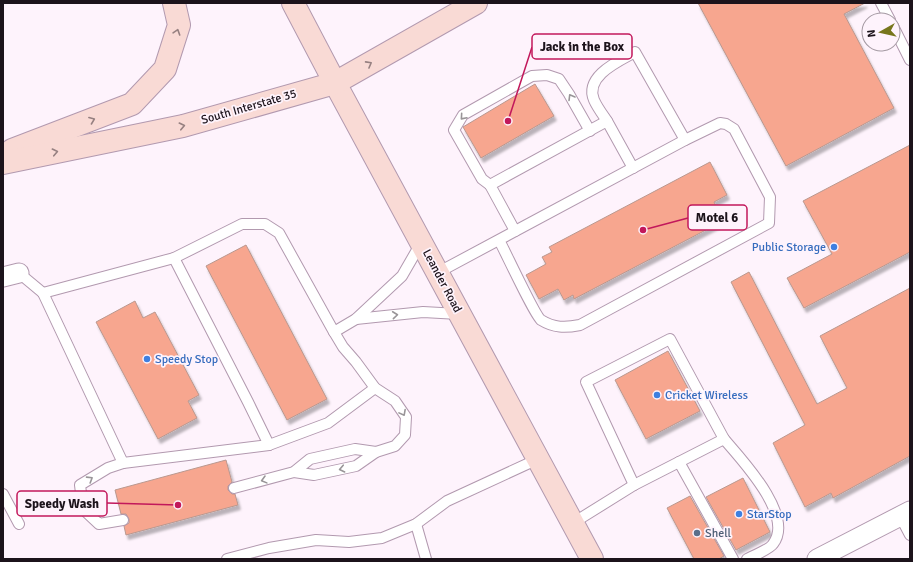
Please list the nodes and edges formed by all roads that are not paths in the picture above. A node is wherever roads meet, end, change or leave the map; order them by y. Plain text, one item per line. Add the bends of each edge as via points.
1 (174, 3) edge
2 (293, 3) edge
3 (476, 3) edge
4 (881, 3) edge
5 (886, 12) edge
6 (901, 42) edge
7 (910, 60) edge
8 (335, 83) junction
9 (607, 121) junction
10 (590, 131) junction
11 (685, 140) junction
12 (3, 153) edge
13 (3, 163) edge
14 (632, 168) junction
15 (490, 185) junction
16 (515, 231) junction
17 (499, 240) junction
18 (421, 243) junction
19 (174, 258) junction
20 (438, 273) junction
21 (11, 275) edge
22 (43, 293) junction
23 (460, 314) junction
24 (356, 319) junction
25 (334, 332) junction
26 (374, 388) junction
27 (724, 439) junction
28 (269, 445) junction
29 (376, 452) junction
30 (538, 459) junction
31 (679, 462) junction
32 (123, 463) junction
33 (294, 472) junction
34 (634, 485) junction
35 (234, 488) dead end
36 (3, 494) edge
37 (905, 514) edge
38 (122, 520) dead end
39 (573, 523) junction
40 (19, 524) dead end
41 (416, 524) junction
42 (910, 535) edge
43 (227, 559) edge
44 (426, 559) edge
45 (592, 559) edge
46 (733, 559) edge
47 (747, 559) edge
48 (817, 559) edge

12 -> 1 main road via 132,104 165,69 179,25
2 - 8 main road, Leander Road
8 -> 3 main road, South Interstate 35
4 - 5 lane
6 - 7 lane
13 -> 8 main road, South Interstate 35 via 183,126
8 - 18 main road, Leander Road
9 - 10 lane
9 - 11 lane via 594,99 592,88 608,67 636,52
9 - 14 lane
10 - 15 lane
10 -> 15 lane via 558,79 547,75 532,76 463,115 454,130 482,179
11 - 14 lane
11 - 17 lane via 720,124 726,124 734,129 770,197 768,223 580,325 568,328 557,327 540,319
14 - 16 lane
15 - 16 lane
16 - 17 lane
17 - 20 lane
18 - 20 main road, Leander Road
18 - 24 lane via 402,276
19 - 22 lane
19 - 25 lane via 242,224 265,224 279,233
19 - 28 lane
20 - 23 main road, Leander Road
21 - 22 lane
22 - 32 lane
24 -> 23 lane via 423,312
23 - 30 main road, Leander Road
24 - 25 lane
25 - 26 lane
26 - 28 lane via 328,423
26 -> 29 lane via 395,400 406,417 405,435 395,446
27 - 31 lane
27 - 34 lane via 670,339 586,382
27 - 47 lane via 756,477 775,509 778,535 773,545
28 - 32 lane
29 - 33 lane via 355,449 310,460
29 -> 33 lane via 356,466 314,475
30 - 39 main road, Leander Road
30 - 41 lane via 447,501
31 - 34 lane
31 - 46 lane
38 -> 32 lane via 98,524 83,509 80,486 108,468
33 -> 35 lane
34 - 39 lane
36 - 40 lane
37 - 42 lane
37 - 48 street
39 - 45 main road, Leander Road
41 - 43 lane via 382,538 349,542 316,540
41 - 44 lane

